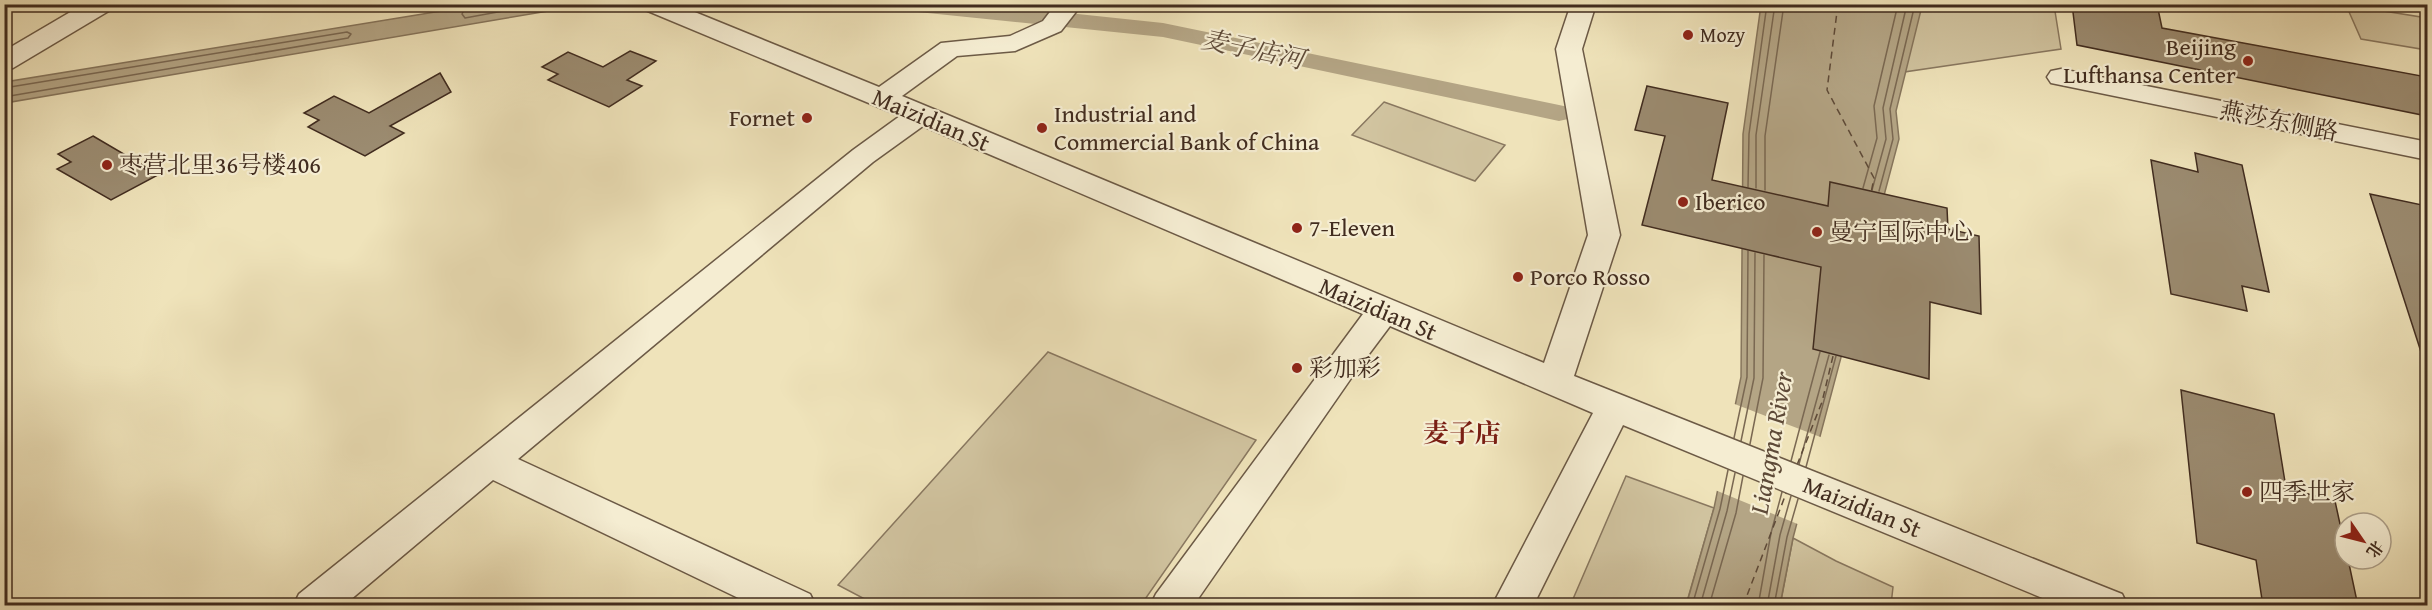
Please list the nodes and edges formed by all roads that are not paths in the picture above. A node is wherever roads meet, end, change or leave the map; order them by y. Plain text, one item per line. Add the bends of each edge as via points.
1 (103, 4) edge
2 (652, 4) edge
3 (1584, 4) edge
4 (1062, 13) edge
5 (4, 62) edge
6 (2061, 77) dead end
7 (882, 98) junction
8 (919, 115) junction
9 (2427, 151) edge
10 (1383, 312) junction
11 (1555, 382) junction
12 (1614, 407) junction
13 (489, 462) junction
14 (314, 606) edge
15 (796, 606) edge
16 (1170, 606) edge
17 (1512, 606) edge
18 (2108, 606) edge

1 - 5 street
2 - 7 street, Maizidian St
3 - 11 street via 1569,49 1604,235
4 - 7 street via 1015,43 950,49
6 - 9 street, 燕莎东侧路
7 - 8 street, Maizidian St
8 - 10 street, Maizidian St
8 - 13 street via 863,156
10 - 11 street, Maizidian St
10 - 16 street
11 - 12 street, Maizidian St
12 - 17 street
12 - 18 street, Maizidian St
13 - 14 street
13 - 15 street

